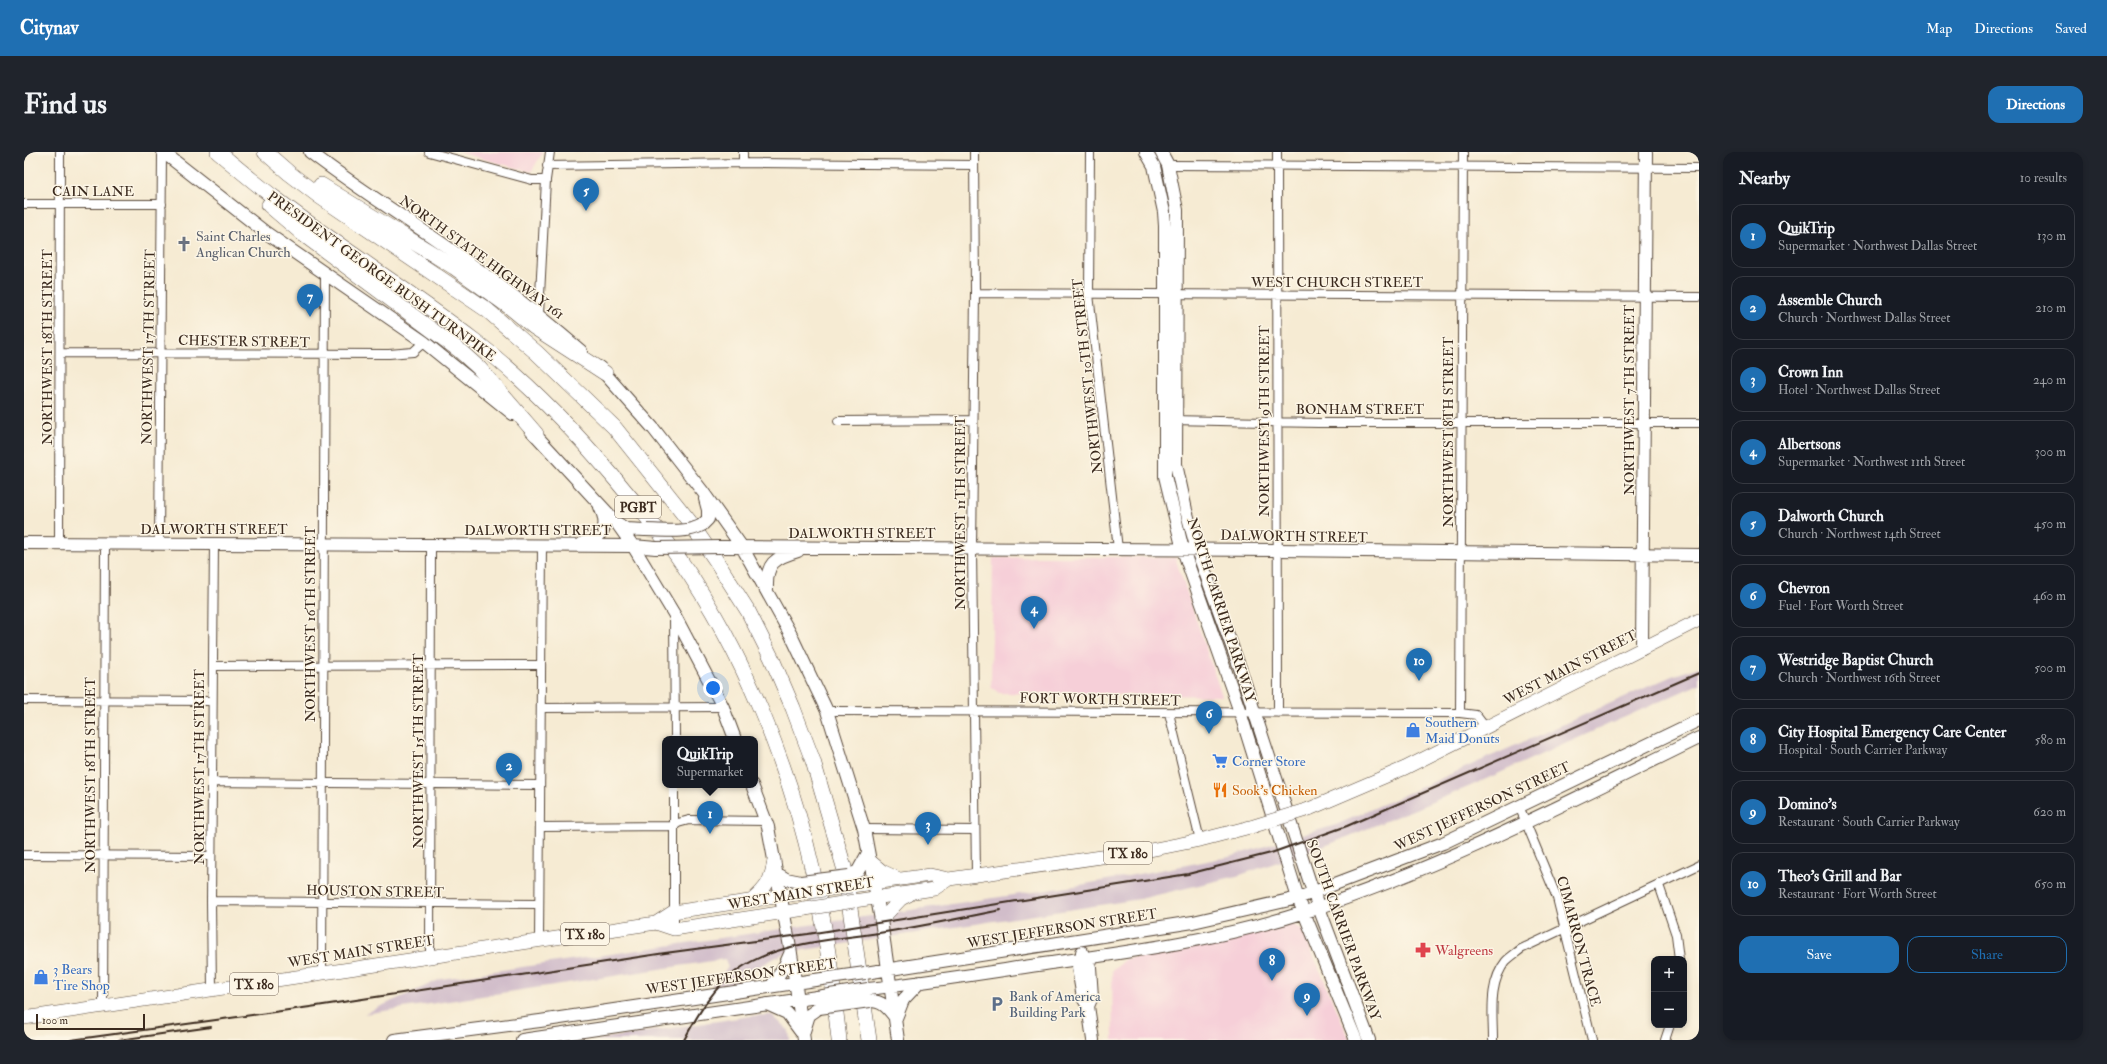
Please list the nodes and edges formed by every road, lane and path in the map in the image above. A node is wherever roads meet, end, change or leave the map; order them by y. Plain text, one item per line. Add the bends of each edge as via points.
1 (60, 152) edge
2 (163, 152) edge
3 (208, 152) edge
4 (218, 152) edge
5 (265, 152) edge
6 (270, 152) edge
7 (310, 152) edge
8 (429, 152) edge
9 (550, 152) edge
10 (743, 152) edge
11 (974, 152) edge
12 (1090, 152) edge
13 (1146, 152) edge
14 (1161, 152) edge
15 (1278, 152) edge
16 (1463, 152) edge
17 (1646, 152) edge
18 (743, 163) junction
19 (974, 165) junction
20 (1168, 165) junction
21 (547, 166) junction
22 (1277, 166) junction
23 (1462, 167) junction
24 (1646, 168) junction
25 (1699, 168) edge
26 (546, 180) junction
27 (24, 204) edge
28 (162, 204) junction
29 (60, 205) junction
30 (325, 275) junction
31 (975, 293) junction
32 (1089, 294) junction
33 (1164, 294) junction
34 (1177, 294) junction
35 (1277, 295) junction
36 (1461, 295) junction
37 (1644, 297) junction
38 (1699, 297) edge
39 (539, 314) junction
40 (424, 342) junction
41 (60, 353) junction
42 (160, 353) junction
43 (326, 354) junction
44 (605, 373) junction
45 (973, 420) junction
46 (1164, 420) junction
47 (1176, 420) junction
48 (838, 421) dead end
49 (1278, 422) junction
50 (1462, 422) junction
51 (1643, 423) junction
52 (1699, 423) edge
53 (536, 434) junction
54 (703, 492) junction
55 (597, 502) junction
56 (616, 522) junction
57 (24, 543) edge
58 (59, 543) junction
59 (105, 543) junction
60 (159, 543) junction
61 (214, 544) junction
62 (324, 544) junction
63 (431, 545) junction
64 (542, 545) junction
65 (575, 546) junction
66 (633, 546) junction
67 (742, 547) junction
68 (808, 548) junction
69 (972, 549) junction
70 (1118, 549) junction
71 (1183, 550) junction
72 (1197, 550) junction
73 (1277, 550) junction
74 (1460, 553) junction
75 (1644, 555) junction
76 (1699, 555) edge
77 (767, 590) junction
78 (674, 614) junction
79 (1699, 620) edge
80 (1642, 649) junction
81 (431, 665) junction
82 (541, 665) junction
83 (213, 666) junction
84 (323, 666) junction
85 (24, 700) edge
86 (103, 700) junction
87 (212, 701) junction
88 (723, 707) junction
89 (541, 708) junction
90 (675, 708) junction
91 (973, 710) junction
92 (827, 711) junction
93 (1169, 712) junction
94 (1240, 712) junction
95 (1255, 713) junction
96 (1278, 713) junction
97 (1460, 713) junction
98 (1699, 720) edge
99 (1486, 728) junction
100 (675, 736) edge
101 (734, 736) edge
102 (1699, 738) edge
103 (1647, 745) junction
104 (1654, 760) junction
105 (1612, 762) junction
106 (1620, 776) junction
107 (212, 782) junction
108 (322, 783) junction
109 (431, 784) junction
110 (540, 785) junction
111 (674, 788) edge
112 (753, 788) edge
113 (1519, 806) junction
114 (765, 821) junction
115 (1526, 822) junction
116 (674, 826) junction
117 (540, 827) junction
118 (864, 829) junction
119 (975, 830) junction
120 (1292, 831) joint
121 (1278, 836) joint
122 (1200, 840) junction
123 (24, 855) edge
124 (103, 855) junction
125 (211, 856) junction
126 (869, 857) junction
127 (774, 860) junction
128 (1699, 865) edge
129 (776, 873) junction
130 (976, 874) junction
131 (899, 879) junction
132 (949, 879) junction
133 (850, 881) junction
134 (875, 883) junction
135 (1659, 885) junction
136 (802, 888) junction
137 (916, 892) junction
138 (1313, 892) junction
139 (780, 896) junction
140 (878, 898) junction
141 (1298, 898) junction
142 (751, 901) junction
143 (211, 902) junction
144 (322, 903) junction
145 (430, 904) junction
146 (540, 904) junction
147 (1319, 907) junction
148 (673, 912) junction
149 (783, 912) junction
150 (1304, 913) junction
151 (881, 920) junction
152 (656, 923) junction
153 (1564, 928) junction
154 (674, 929) junction
155 (539, 941) junction
156 (1080, 941) junction
157 (790, 954) junction
158 (1679, 956) edge
159 (430, 957) junction
160 (1082, 959) junction
161 (888, 970) junction
162 (322, 973) junction
163 (920, 982) junction
164 (795, 983) junction
165 (771, 987) junction
166 (890, 987) junction
167 (212, 990) junction
168 (869, 995) junction
169 (798, 1000) junction
170 (818, 1002) junction
171 (767, 1004) junction
172 (103, 1006) junction
173 (24, 1018) edge
174 (895, 1019) junction
175 (540, 1021) junction
176 (1669, 1028) edge
177 (804, 1037) edge
178 (540, 1039) edge
179 (394, 1040) edge
180 (522, 1040) edge
181 (840, 1040) edge
182 (869, 1040) edge
183 (898, 1040) edge
184 (1093, 1040) edge
185 (1356, 1040) edge
186 (1369, 1040) edge
187 (1493, 1040) edge
188 (1592, 1040) edge
189 (1665, 1040) edge

1 - 29 street, NORTHWEST 18TH STREET
2 - 28 street, NORTHWEST 17TH STREET
2 - 30 main road via 265,232
3 - 53 highway via 303,234 459,350 479,368
4 - 181 highway, PRESIDENT GEORGE BUSH TURNPIKE / PGBT via 274,198 475,341 519,379 559,416 590,450 679,558 712,610 742,670 784,770 814,872
5 - 182 highway, PRESIDENT GEORGE BUSH TURNPIKE / PGBT via 319,196 487,310 537,353 614,427 689,521 715,559 748,611 772,659 813,761 844,867
6 - 44 highway via 454,267 534,327
7 - 39 main road, NORTH STATE HIGHWAY 161
8 - 26 street via 532,180
9 - 21 street
10 - 18 street
11 - 19 street, NORTHWEST 11TH STREET
12 - 32 street, NORTHWEST 10TH STREET
13 - 33 main road, NORTH CARRIER PARKWAY via 1154,166 1164,212
14 - 20 main road, NORTH CARRIER PARKWAY
15 - 22 street, NORTHWEST 9TH STREET
16 - 23 street, NORTHWEST 8TH STREET
17 - 24 main road, NORTHWEST 7TH STREET
18 - 19 street
18 - 21 street
19 - 31 street, NORTHWEST 11TH STREET
20 - 22 street
20 - 34 main road, NORTH CARRIER PARKWAY via 1177,210
21 - 26 street
22 - 23 street
22 - 35 street, NORTHWEST 9TH STREET
23 - 24 street
23 - 36 street, NORTHWEST 8TH STREET
24 - 25 street
24 - 37 main road, NORTHWEST 7TH STREET
26 - 39 street
27 - 29 street, CAIN LANE
28 - 29 street, CAIN LANE
28 - 42 street, NORTHWEST 17TH STREET
29 - 41 street, NORTHWEST 18TH STREET
30 - 40 main road
30 - 43 street, NORTHWEST 16TH STREET
31 - 32 street, WEST CHURCH STREET
31 - 45 street, NORTHWEST 11TH STREET
32 - 33 street, WEST CHURCH STREET
32 - 70 street, NORTHWEST 10TH STREET
33 - 34 street, WEST CHURCH STREET
33 - 46 main road, NORTH CARRIER PARKWAY
34 - 35 street, WEST CHURCH STREET
34 - 47 main road, NORTH CARRIER PARKWAY
35 - 36 street, WEST CHURCH STREET
35 - 49 street, NORTHWEST 9TH STREET
36 - 37 street, WEST CHURCH STREET
36 - 50 street, NORTHWEST 8TH STREET
37 - 38 street, WEST CHURCH STREET
37 - 51 main road, NORTHWEST 7TH STREET
39 - 44 main road, NORTH STATE HIGHWAY 161
40 - 43 street, CHESTER STREET via 413,352
40 - 53 main road
41 - 42 street, CHESTER STREET
41 - 58 street, NORTHWEST 18TH STREET
42 - 43 street, CHESTER STREET
42 - 60 street, NORTHWEST 17TH STREET
43 - 62 street, NORTHWEST 16TH STREET
44 - 54 main road, NORTH STATE HIGHWAY 161 via 653,428
45 - 48 street
45 - 69 street, NORTHWEST 11TH STREET
46 - 47 street, BONHAM STREET
46 - 71 main road, NORTH CARRIER PARKWAY via 1165,476
47 - 49 street, BONHAM STREET
47 - 72 main road, NORTH CARRIER PARKWAY via 1176,464
49 - 50 street, BONHAM STREET
49 - 73 street, NORTHWEST 9TH STREET
50 - 51 street, BONHAM STREET
50 - 74 street, NORTHWEST 8TH STREET
51 - 52 street, BONHAM STREET
51 - 75 main road, NORTHWEST 7TH STREET
53 - 55 main road
54 - 56 main road, bridge via 708,520 694,529 626,529
54 - 67 main road, NORTH STATE HIGHWAY 161
55 - 56 main road
55 - 65 main road via 603,514 602,533
56 - 66 main road
57 - 58 main road, DALWORTH STREET
58 - 59 main road, DALWORTH STREET
59 - 60 main road, DALWORTH STREET
59 - 86 street, NORTHWEST 18TH STREET
60 - 61 main road, DALWORTH STREET
61 - 62 main road, DALWORTH STREET
61 - 83 street, NORTHWEST 17TH STREET
62 - 63 main road, DALWORTH STREET
62 - 84 street, NORTHWEST 16TH STREET
63 - 64 main road, DALWORTH STREET
63 - 81 street, NORTHWEST 15TH STREET
64 - 65 main road, DALWORTH STREET
64 - 82 street
65 - 66 main road, DALWORTH STREET
66 - 67 main road, DALWORTH STREET, bridge
66 - 78 main road
67 - 68 main road, DALWORTH STREET
67 - 77 main road, NORTH STATE HIGHWAY 161
68 - 69 main road, DALWORTH STREET
68 - 77 main road via 774,560 769,567
69 - 70 main road, DALWORTH STREET
69 - 91 street, NORTHWEST 11TH STREET
70 - 71 main road, DALWORTH STREET
71 - 72 main road, DALWORTH STREET
71 - 94 main road, NORTH CARRIER PARKWAY
72 - 73 main road, DALWORTH STREET
72 - 95 main road, NORTH CARRIER PARKWAY
73 - 74 main road, DALWORTH STREET
73 - 96 street, NORTHWEST 9TH STREET
74 - 75 main road, DALWORTH STREET
74 - 97 street, NORTHWEST 8TH STREET
75 - 76 main road, DALWORTH STREET
75 - 80 main road, NORTHWEST 7TH STREET
77 - 92 main road, NORTH STATE HIGHWAY 161
78 - 88 main road
78 - 90 street
79 - 80 main road, WEST MAIN STREET / TX 180
80 - 99 main road, WEST MAIN STREET / TX 180
81 - 82 street
81 - 84 street
81 - 109 street, NORTHWEST 15TH STREET
82 - 89 street
83 - 84 street
83 - 87 street, NORTHWEST 17TH STREET
84 - 108 street, NORTHWEST 16TH STREET
85 - 86 street
86 - 87 street
86 - 124 street, NORTHWEST 18TH STREET
87 - 107 street, NORTHWEST 17TH STREET
88 - 90 street
88 - 101 main road
89 - 90 street
89 - 110 street
90 - 100 street
91 - 92 street, FORT WORTH STREET
91 - 93 street, FORT WORTH STREET
91 - 119 street, NORTHWEST 11TH STREET
92 - 118 main road, NORTH STATE HIGHWAY 161
93 - 94 street, FORT WORTH STREET
93 - 122 street
94 - 95 street, FORT WORTH STREET
94 - 121 main road, NORTH CARRIER PARKWAY
95 - 96 street, FORT WORTH STREET
95 - 120 main road, NORTH CARRIER PARKWAY
96 - 97 street, FORT WORTH STREET
97 - 99 street, FORT WORTH STREET via 1476,715
98 - 103 main road, WEST JEFFERSON STREET
99 - 122 main road, WEST MAIN STREET / TX 180, bridge via 1405,768 1310,809
102 - 104 main road
103 - 104 main road
103 - 105 main road, WEST JEFFERSON STREET
104 - 106 main road
105 - 106 main road
105 - 113 main road, WEST JEFFERSON STREET
106 - 115 main road
107 - 108 street
107 - 125 street, NORTHWEST 17TH STREET
108 - 109 street
108 - 144 street, NORTHWEST 16TH STREET
109 - 110 street
109 - 145 street, NORTHWEST 15TH STREET
110 - 117 street
111 - 116 street
112 - 114 main road
113 - 115 street, CIMARRON TRACE
113 - 138 main road, WEST JEFFERSON STREET via 1443,843
114 - 116 street via 684,820
114 - 127 main road
115 - 147 main road via 1409,874
115 - 153 street, CIMARRON TRACE via 1557,898
116 - 117 street
116 - 148 street
117 - 146 street
118 - 119 street
118 - 126 main road, NORTH STATE HIGHWAY 161
119 - 130 street, NORTHWEST 11TH STREET
120 - 138 main road, SOUTH CARRIER PARKWAY
121 - 141 main road, SOUTH CARRIER PARKWAY
122 - 130 main road, WEST MAIN STREET / TX 180 via 1150,850
123 - 124 street
124 - 125 street
124 - 172 street, NORTHWEST 18TH STREET
125 - 143 street, NORTHWEST 17TH STREET
126 - 131 main road via 882,871
126 - 133 main road
126 - 134 main road, NORTH STATE HIGHWAY 161
127 - 129 main road
127 - 142 main road via 772,877
128 - 135 street
129 - 136 main road
129 - 139 main road
130 - 132 main road, WEST MAIN STREET / TX 180
131 - 132 main road, WEST MAIN STREET / TX 180 via 930,875
131 - 134 main road, WEST MAIN STREET / TX 180
132 - 137 main road, WEST MAIN STREET / TX 180 via 934,889
133 - 134 main road, WEST MAIN STREET / TX 180
133 - 136 main road, WEST MAIN STREET / TX 180, bridge
134 - 140 main road, NORTH STATE HIGHWAY 161
135 - 153 street
135 - 158 street via 1676,935
136 - 139 main road, WEST MAIN STREET / TX 180
137 - 140 main road, WEST MAIN STREET / TX 180
137 - 151 main road via 900,899
138 - 141 main road, WEST JEFFERSON STREET
138 - 147 main road, SOUTH CARRIER PARKWAY
139 - 142 main road, WEST MAIN STREET / TX 180
139 - 149 main road
140 - 149 main road, WEST MAIN STREET / TX 180, bridge
140 - 151 main road, NORTH STATE HIGHWAY 161
141 - 150 main road, SOUTH CARRIER PARKWAY
141 - 156 main road, WEST JEFFERSON STREET via 1193,922
142 - 148 main road, WEST MAIN STREET / TX 180
143 - 144 street, HOUSTON STREET
143 - 167 street, NORTHWEST 17TH STREET
144 - 145 street, HOUSTON STREET
144 - 162 street, NORTHWEST 16TH STREET
145 - 146 street, HOUSTON STREET
145 - 159 street, NORTHWEST 15TH STREET
146 - 155 street
147 - 150 main road
147 - 186 main road, SOUTH CARRIER PARKWAY
148 - 152 main road, WEST MAIN STREET / TX 180
148 - 154 street
149 - 154 main road, WEST MAIN STREET / TX 180
149 - 157 main road
150 - 160 main road via 1197,940
150 - 185 main road, SOUTH CARRIER PARKWAY
151 - 161 main road, NORTH STATE HIGHWAY 161
152 - 154 main road, WEST MAIN STREET / TX 180
152 - 155 main road, WEST MAIN STREET / TX 180
153 - 187 street via 1521,949 1506,961 1496,979 1493,992
153 - 188 street, CIMARRON TRACE
155 - 159 main road, WEST MAIN STREET / TX 180
156 - 160 main road
156 - 161 main road, WEST JEFFERSON STREET
157 - 164 main road
157 - 165 main road
159 - 162 main road, WEST MAIN STREET / TX 180
160 - 163 main road
160 - 184 main road via 1090,966 1092,997 1088,1006
161 - 164 main road, WEST JEFFERSON STREET, bridge
161 - 166 main road, NORTH STATE HIGHWAY 161
162 - 167 main road, WEST MAIN STREET / TX 180
163 - 166 main road
163 - 174 main road via 903,1000
164 - 165 main road, WEST JEFFERSON STREET
164 - 169 main road
165 - 175 main road, WEST JEFFERSON STREET
166 - 168 main road
166 - 174 main road, NORTH STATE HIGHWAY 161
167 - 172 main road, WEST MAIN STREET / TX 180
168 - 170 main road, bridge
168 - 174 main road via 885,1005
169 - 170 main road
169 - 171 main road
169 - 177 main road
170 - 177 main road via 809,1015
171 - 177 main road via 787,1013
171 - 178 main road
172 - 173 main road, WEST MAIN STREET / TX 180
174 - 183 main road, NORTH STATE HIGHWAY 161
175 - 178 main road
175 - 179 main road, WEST JEFFERSON STREET
176 - 189 street
178 - 180 main road

